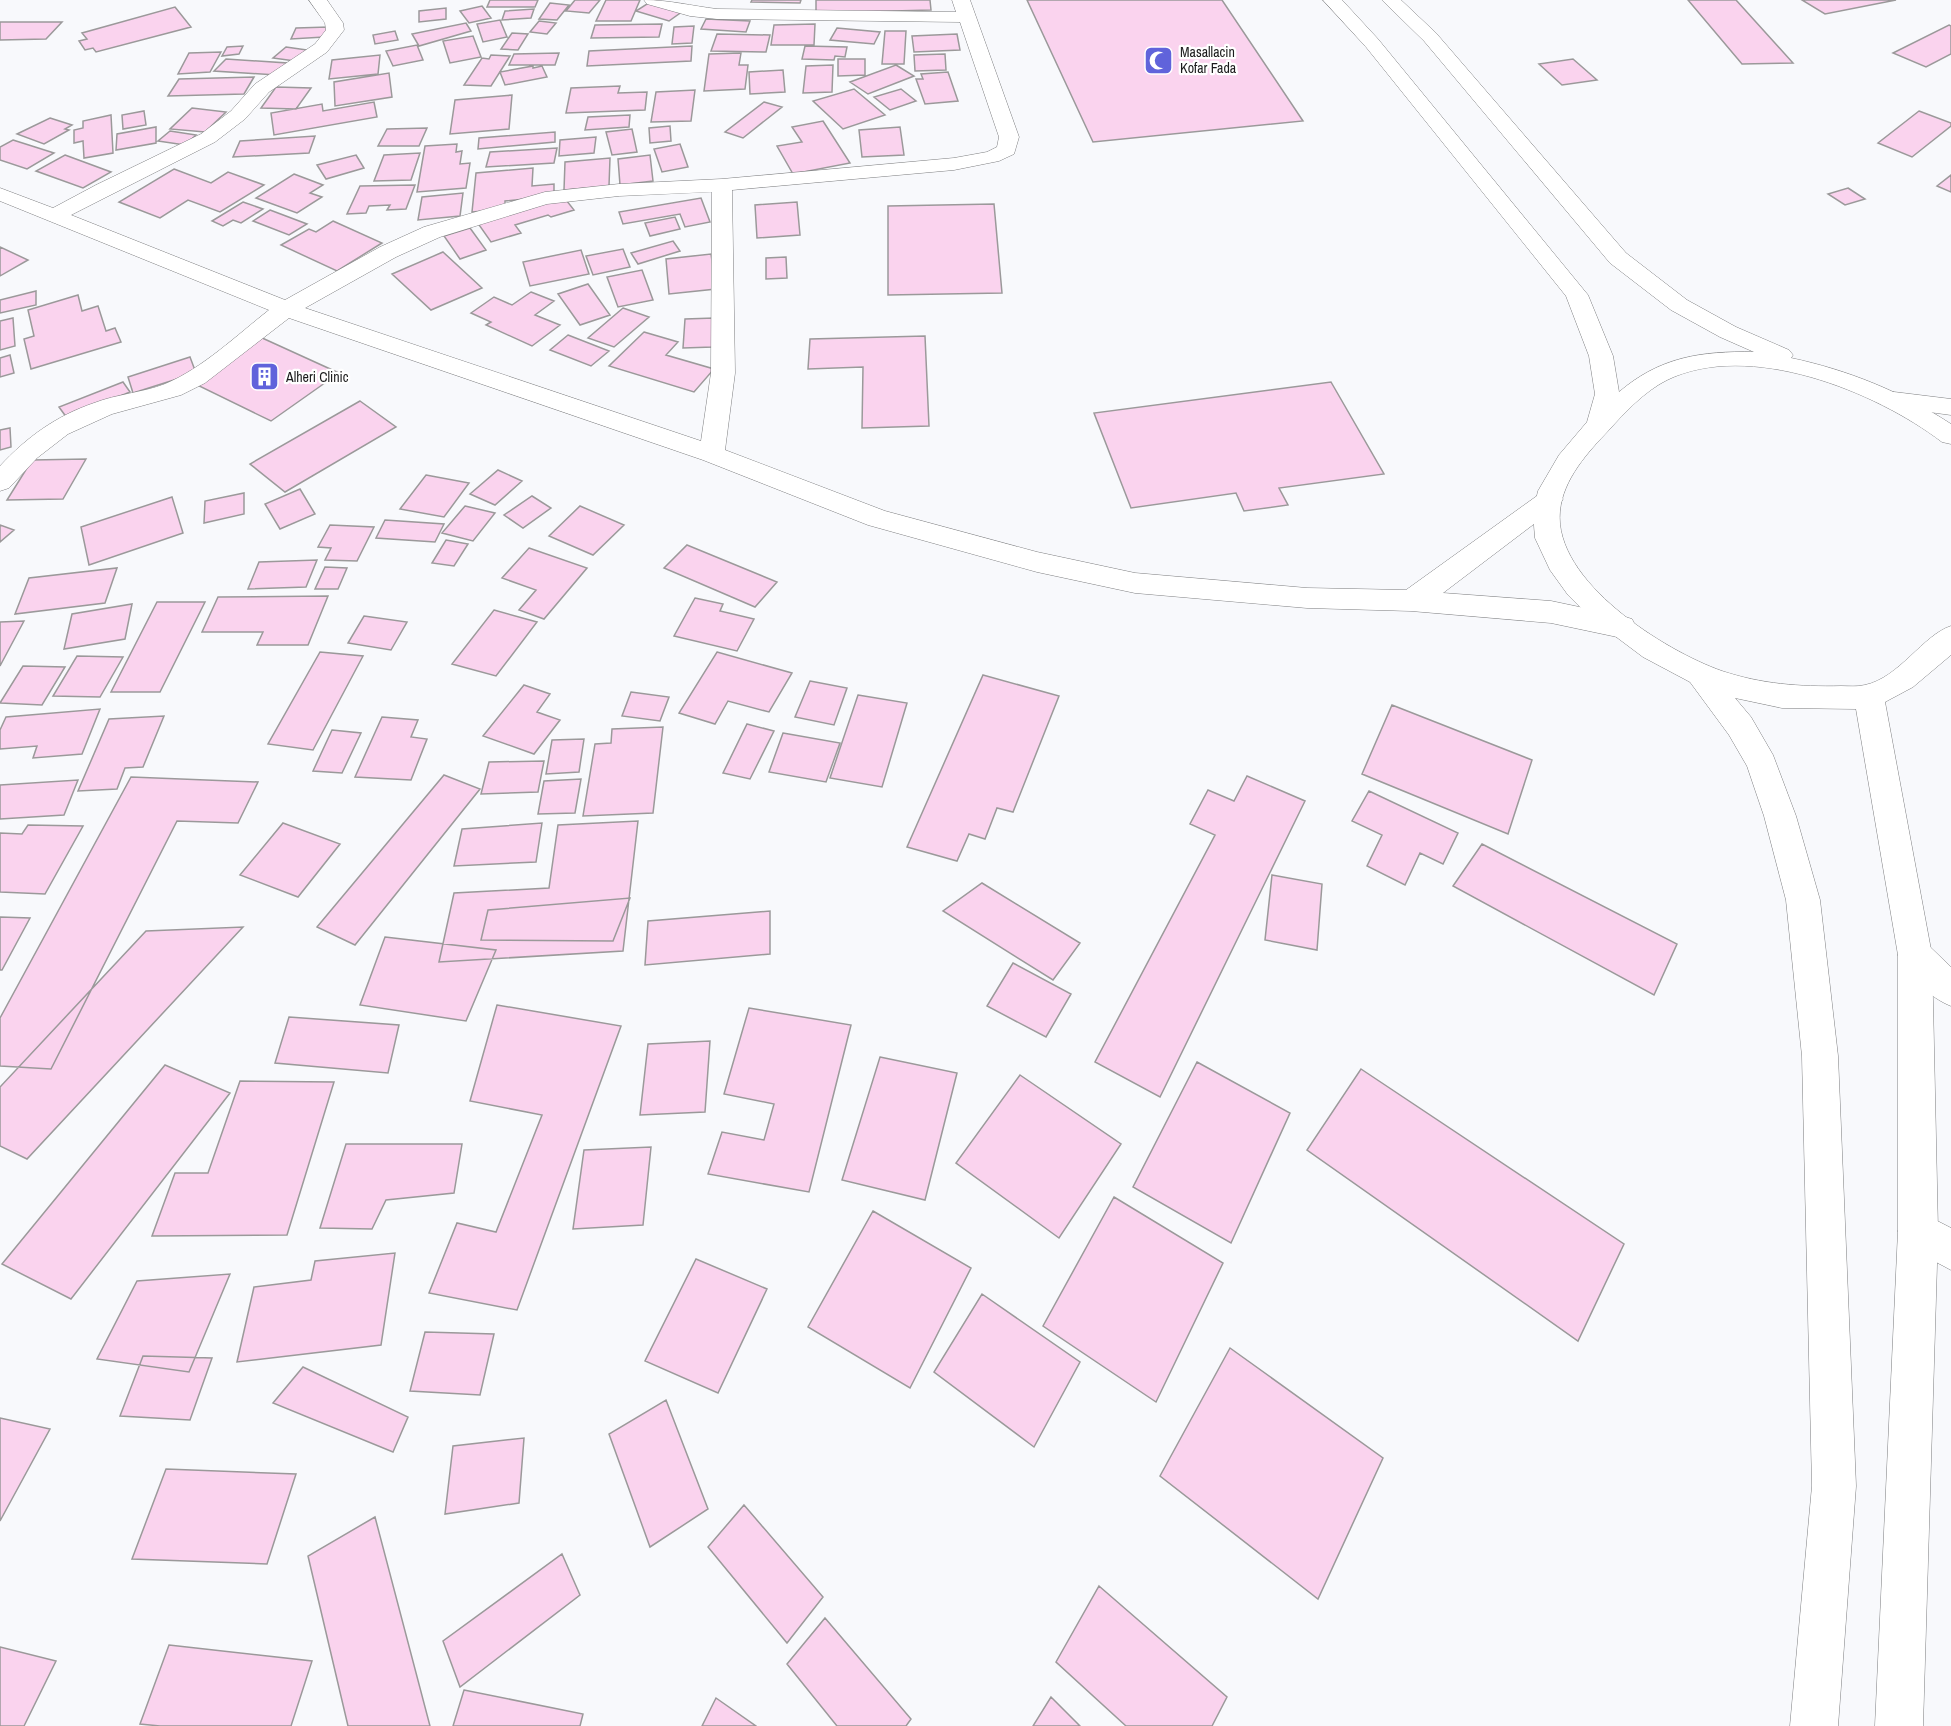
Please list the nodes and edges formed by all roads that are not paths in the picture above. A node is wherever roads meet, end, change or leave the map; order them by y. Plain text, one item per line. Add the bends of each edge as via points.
1 (318, 0) edge
2 (653, 0) edge
3 (1332, 0) edge
4 (1391, 0) edge
5 (963, 8) edge
6 (722, 185) junction
7 (0, 194) edge
8 (56, 215) junction
9 (286, 309) junction
10 (1815, 370) junction
11 (1894, 400) junction
12 (1951, 407) edge
13 (1600, 422) junction
14 (1951, 436) edge
15 (712, 454) junction
16 (0, 482) edge
17 (1550, 499) junction
18 (1411, 601) junction
19 (1622, 627) junction
20 (1951, 637) edge
21 (1701, 675) junction
22 (1869, 697) junction
23 (1916, 955) junction
24 (1951, 990) edge
25 (1935, 1240) edge
26 (1814, 1726) edge
27 (1899, 1726) edge

1 - 8 street via 335,30 321,48 262,88 238,115 208,138
2 - 5 street via 717,14
3 - 13 street via 1372,43 1577,295 1602,363 1607,394
4 - 10 street via 1430,37 1618,258 1679,305 1728,332
5 - 6 street via 1009,137 1007,150 954,164
6 - 9 street via 619,190 545,198 520,205 432,232
6 - 15 street via 723,373
7 - 8 street
8 - 9 street
9 - 15 street
9 - 16 street via 196,378 103,408 59,428 27,452
10 - 11 street
10 - 13 street via 1746,360 1687,365 1658,375
11 - 12 street
11 - 14 street
13 - 17 street via 1567,461
15 - 18 street via 877,518 1037,562 1135,583 1306,598
17 - 18 street
17 - 19 street via 1546,513 1550,546 1561,568 1582,593
18 - 19 street via 1551,612
19 - 21 street
20 - 22 street via 1902,679
21 - 22 street via 1752,691 1798,698
21 - 26 street via 1740,726 1762,764 1803,900 1813,990 1820,1056 1834,1486
22 - 23 street
23 - 24 street
23 - 25 street
25 - 27 street

